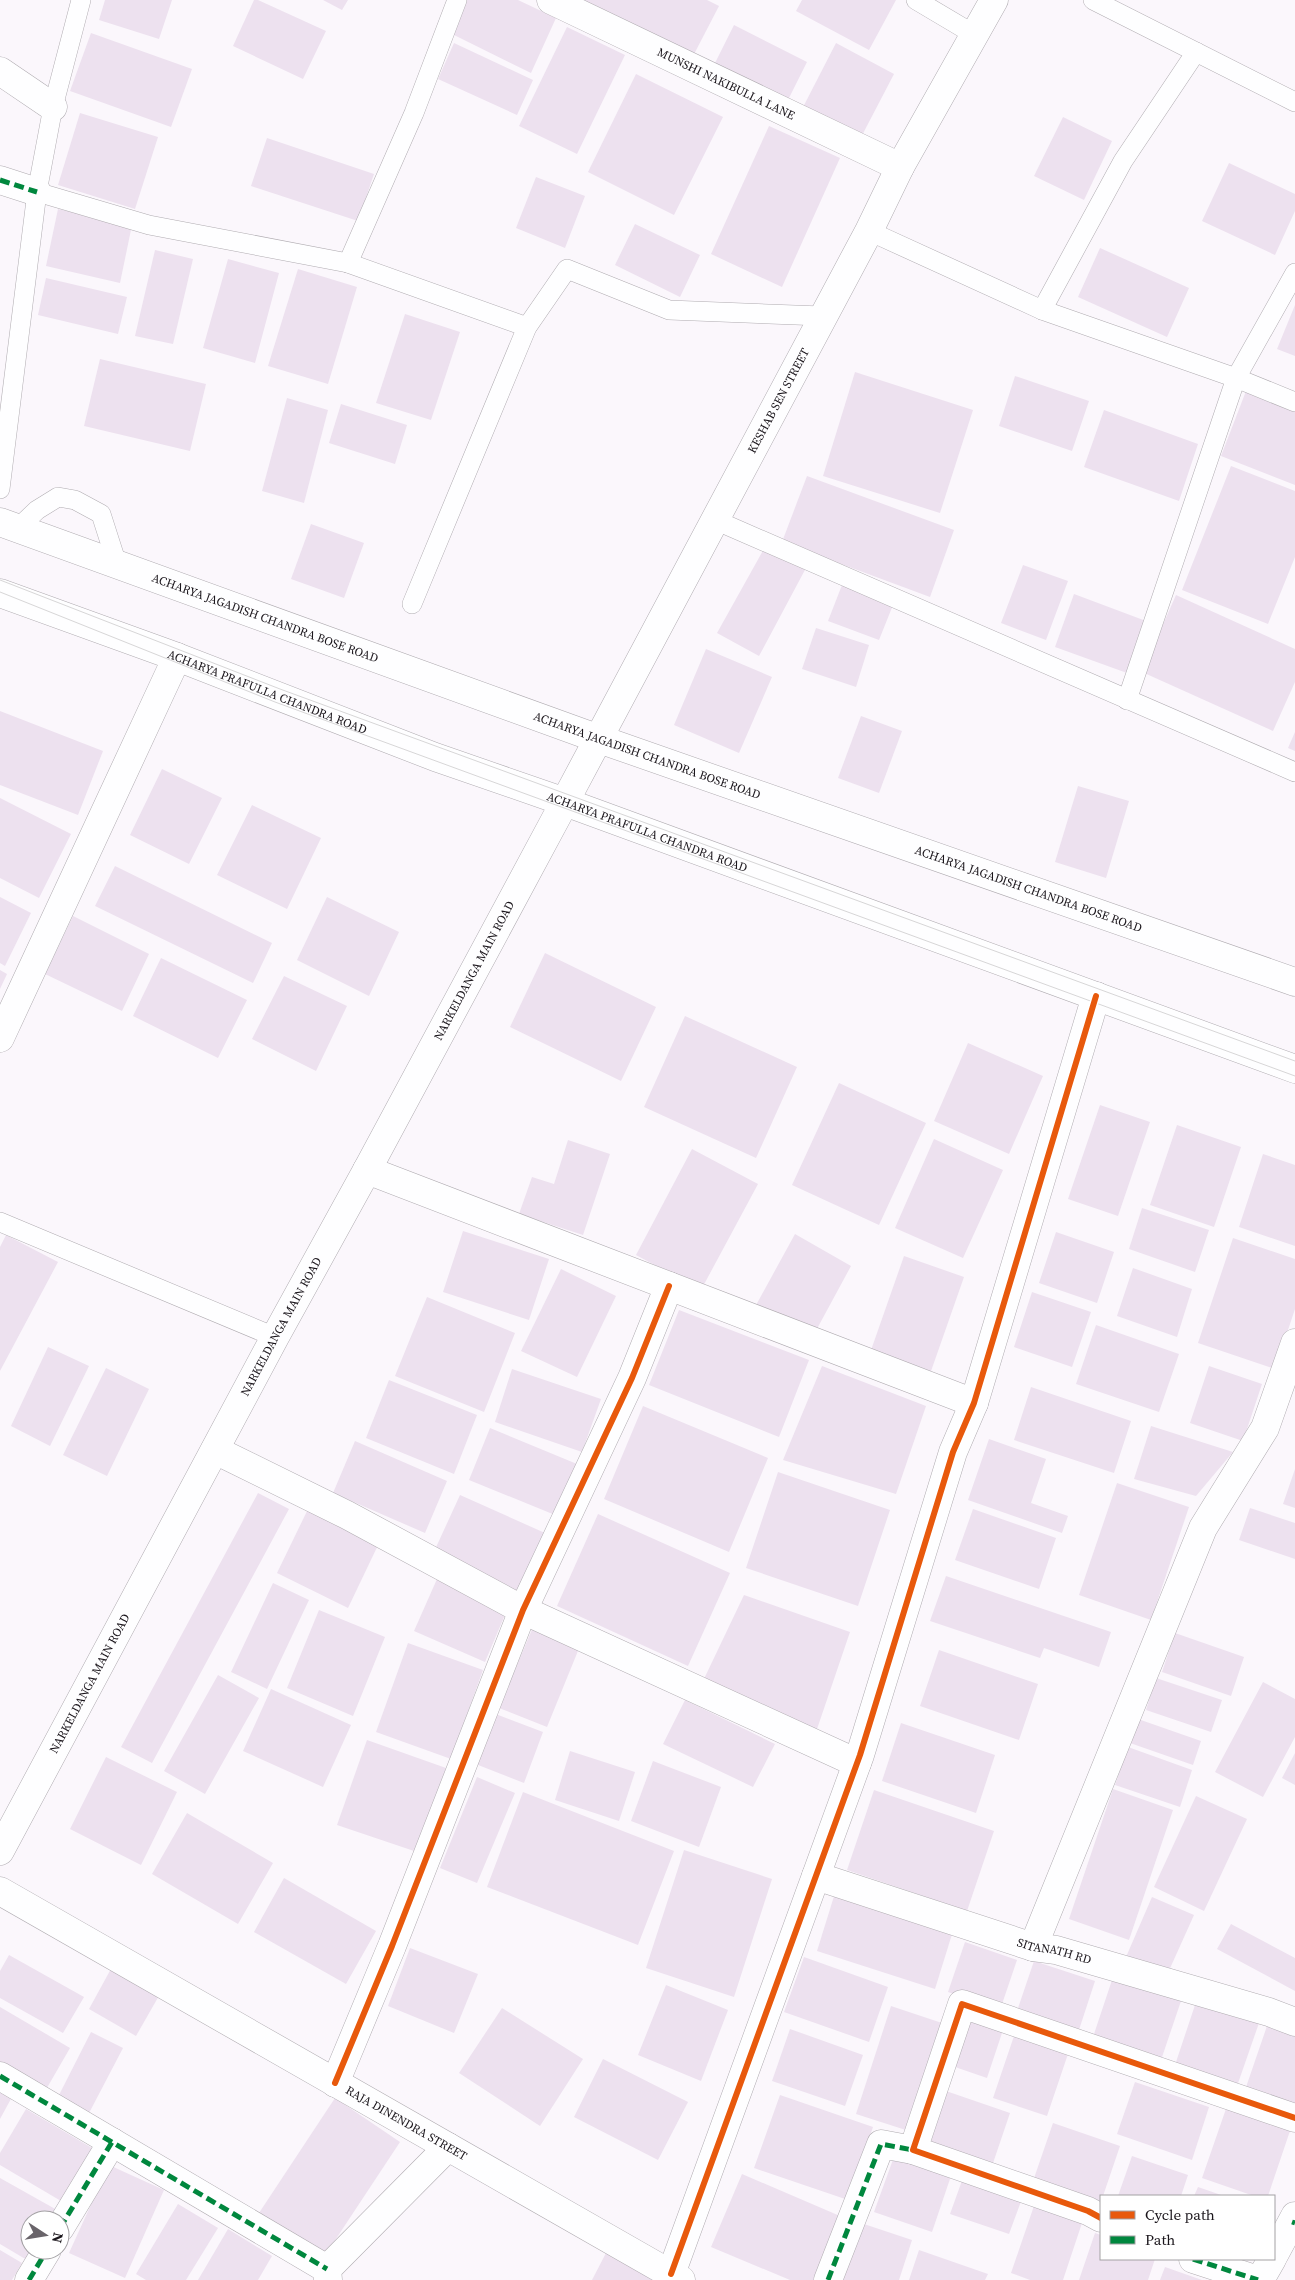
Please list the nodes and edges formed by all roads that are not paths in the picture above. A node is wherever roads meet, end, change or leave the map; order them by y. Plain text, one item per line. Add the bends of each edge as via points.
1 (81, 0) edge
2 (457, 0) edge
3 (916, 0) edge
4 (994, 0) edge
5 (1093, 0) edge
6 (554, 1) edge
7 (975, 35) junction
8 (1196, 52) junction
9 (0, 71) edge
10 (1295, 102) edge
11 (52, 107) junction
12 (900, 167) junction
13 (0, 180) edge
14 (37, 192) junction
15 (869, 231) junction
16 (348, 263) junction
17 (1295, 273) edge
18 (1042, 310) junction
19 (822, 316) junction
20 (527, 327) junction
21 (1236, 378) junction
22 (1295, 402) edge
23 (0, 489) edge
24 (714, 520) junction
25 (9, 525) edge
26 (117, 564) junction
27 (0, 593) edge
28 (412, 604) dead end
29 (176, 657) junction
30 (1127, 700) junction
31 (599, 739) junction
32 (1295, 772) edge
33 (565, 802) junction
34 (1295, 982) edge
35 (1096, 996) junction
36 (0, 1038) edge
37 (1295, 1069) edge
38 (368, 1170) junction
39 (0, 1222) edge
40 (669, 1286) junction
41 (275, 1337) junction
42 (1295, 1343) edge
43 (974, 1403) junction
44 (215, 1450) junction
45 (523, 1610) junction
46 (857, 1764) junction
47 (0, 1851) edge
48 (816, 1876) junction
49 (0, 1891) edge
50 (1033, 1947) junction
51 (1295, 2022) edge
52 (0, 2076) edge
53 (335, 2083) junction
54 (1295, 2118) edge
55 (112, 2142) junction
56 (448, 2147) junction
57 (913, 2150) junction
58 (70, 2211) edge
59 (1100, 2217) edge
60 (1294, 2220) edge
61 (1275, 2253) edge
62 (41, 2260) edge
63 (1196, 2260) edge
64 (1271, 2260) edge
65 (327, 2274) edge
66 (676, 2277) edge
67 (28, 2280) edge
68 (828, 2280) edge
69 (1259, 2280) edge

1 - 11 lane
2 - 16 lane via 414,113
3 - 7 lane
4 - 7 street, KESHAB SEN STREET
5 - 8 lane
6 - 12 street, MUNSHI NAKIBULLA LANE
7 - 12 street, KESHAB SEN STREET
8 - 10 lane
8 - 18 lane via 1123,161
9 - 11 street
11 - 14 lane
12 - 15 street, KESHAB SEN STREET
13 - 14 street
14 - 16 lane via 149,225
14 - 23 lane
15 - 18 lane
15 - 19 street, KESHAB SEN STREET
16 - 20 lane
17 - 21 lane
18 - 21 lane
19 - 20 lane via 669,310 566,269
19 - 24 street, KESHAB SEN STREET
20 - 28 lane
21 - 22 lane
21 - 30 lane
24 - 30 lane
24 - 31 street, KESHAB SEN STREET
25 - 26 street, ACHARYA JAGADISH CHANDRA BOSE ROAD
25 - 26 lane via 58,497 75,500 101,514
26 - 31 street, ACHARYA JAGADISH CHANDRA BOSE ROAD
27 - 29 street, ACHARYA PRAFULLA CHANDRA ROAD
29 - 33 street, ACHARYA PRAFULLA CHANDRA ROAD via 435,757
29 - 36 street
30 - 32 lane
31 - 33 street, KESHAB SEN STREET
31 - 34 street, ACHARYA JAGADISH CHANDRA BOSE ROAD
33 - 35 street, ACHARYA PRAFULLA CHANDRA ROAD
33 - 38 street, NARKELDANGA MAIN ROAD
35 - 37 street, ACHARYA PRAFULLA CHANDRA ROAD
35 - 43 street
38 - 40 street
38 - 41 street, NARKELDANGA MAIN ROAD
39 - 41 lane
40 - 43 street
40 - 45 street via 632,1378
41 - 44 street, NARKELDANGA MAIN ROAD
42 - 50 street via 1265,1428 1203,1528
43 - 46 street via 953,1452
44 - 45 street via 347,1515
44 - 47 street, NARKELDANGA MAIN ROAD
45 - 46 street
45 - 53 street
46 - 48 street
48 - 50 street, SITANATH RD
48 - 66 street
49 - 53 street, RAJA DINENDRA STREET
50 - 51 street, SITANATH RD via 1066,1952
52 - 55 street
53 - 56 street, RAJA DINENDRA STREET
54 - 57 street via 962,2004
55 - 58 street
55 - 65 street
56 - 65 street
56 - 66 street, RAJA DINENDRA STREET
57 - 59 street
57 - 68 street via 881,2144
60 - 61 street
62 - 67 street
63 - 69 street
64 - 69 street

